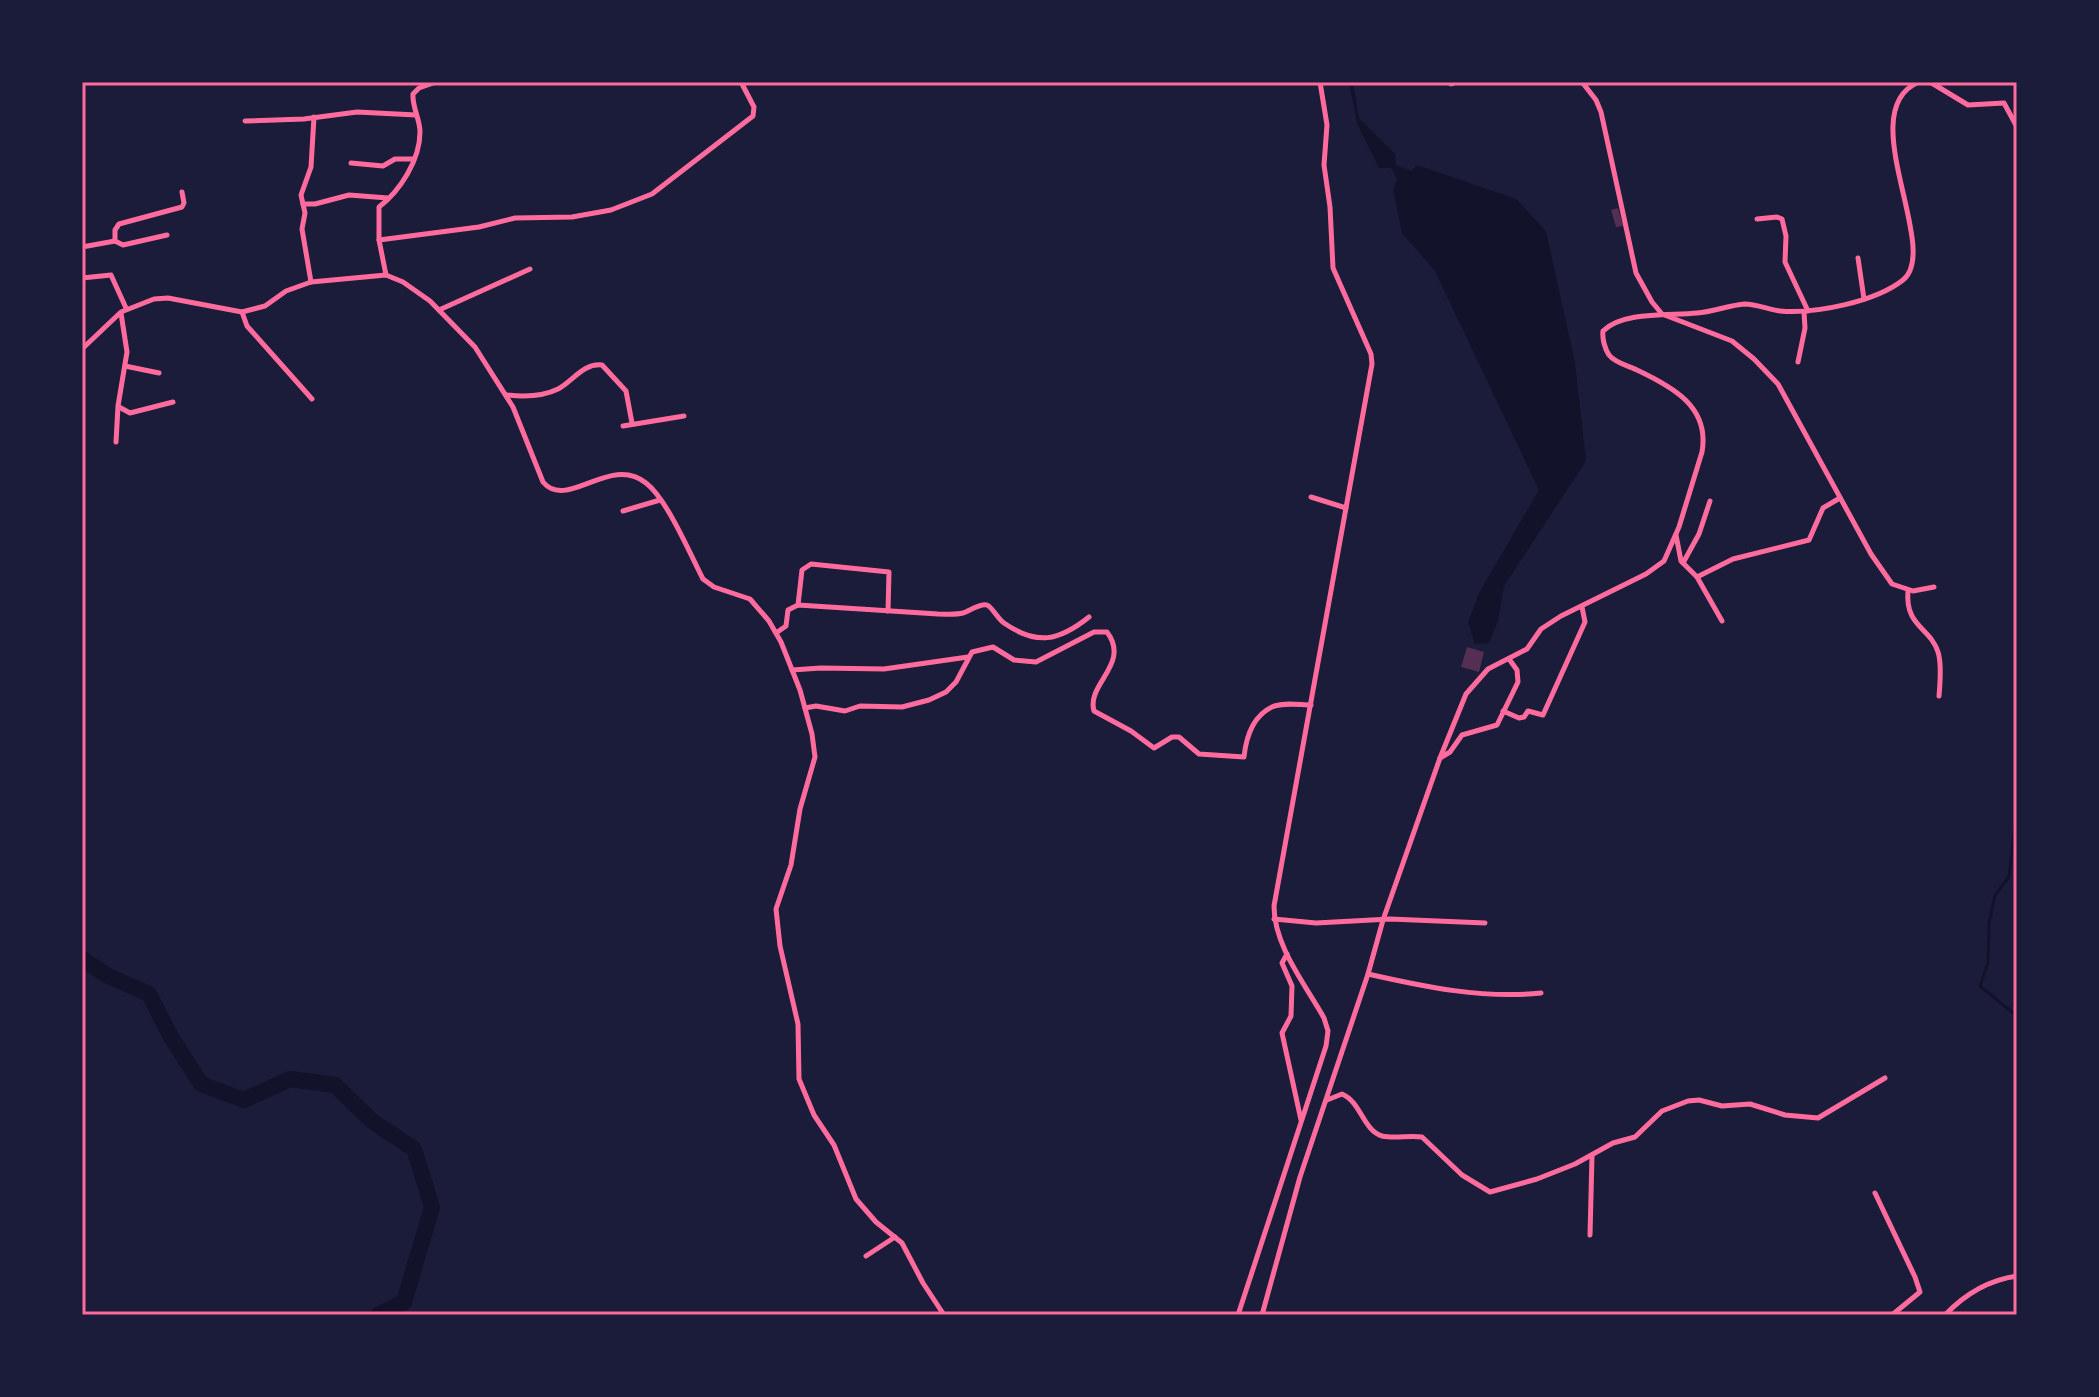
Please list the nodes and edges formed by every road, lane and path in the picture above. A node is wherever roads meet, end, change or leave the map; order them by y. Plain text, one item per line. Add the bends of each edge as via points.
1 (436, 82) edge
2 (741, 82) edge
3 (1320, 82) edge
4 (1448, 82) edge
5 (1457, 82) edge
6 (1582, 82) edge
7 (1919, 82) edge
8 (1930, 82) edge
9 (416, 115) junction
10 (314, 117) junction
11 (245, 121) dead end
12 (2017, 127) edge
13 (414, 159) junction
14 (351, 163) dead end
15 (182, 192) dead end
16 (389, 198) junction
17 (303, 204) junction
18 (1757, 219) dead end
19 (167, 235) dead end
20 (379, 240) junction
21 (115, 241) junction
22 (82, 247) edge
23 (1858, 258) dead end
24 (530, 269) dead end
25 (386, 275) junction
26 (82, 278) edge
27 (311, 282) junction
28 (1864, 299) junction
29 (124, 310) junction
30 (439, 310) junction
31 (242, 312) junction
32 (1806, 312) junction
33 (1662, 314) junction
34 (82, 349) edge
35 (1798, 362) dead end
36 (125, 366) junction
37 (159, 373) dead end
38 (506, 394) junction
39 (312, 399) dead end
40 (173, 402) dead end
41 (118, 406) junction
42 (684, 416) dead end
43 (632, 423) junction
44 (623, 426) dead end
45 (116, 442) dead end
46 (1311, 497) dead end
47 (1840, 498) junction
48 (660, 500) junction
49 (1710, 501) dead end
50 (1346, 508) junction
51 (623, 511) dead end
52 (1676, 534) junction
53 (1683, 563) junction
54 (1697, 577) junction
55 (1934, 587) dead end
56 (1908, 591) junction
57 (798, 605) junction
58 (1582, 607) junction
59 (888, 611) junction
60 (1089, 617) dead end
61 (1722, 621) dead end
62 (776, 633) junction
63 (969, 657) junction
64 (1509, 659) junction
65 (792, 670) junction
66 (1939, 696) dead end
67 (1311, 705) junction
68 (805, 708) junction
69 (1503, 711) junction
70 (1440, 758) junction
71 (1274, 919) junction
72 (1383, 920) junction
73 (1485, 923) dead end
74 (1287, 953) junction
75 (1368, 974) junction
76 (1541, 993) dead end
77 (1885, 1078) dead end
78 (1326, 1100) junction
79 (1301, 1122) junction
80 (1592, 1156) junction
81 (1875, 1193) dead end
82 (1590, 1235) dead end
83 (895, 1237) junction
84 (866, 1256) dead end
85 (2017, 1276) edge
86 (944, 1315) edge
87 (1238, 1315) edge
88 (1262, 1315) edge
89 (1892, 1315) edge
90 (1945, 1315) edge

1 - 9 street via 415,91
2 - 20 street via 753,116 652,194 611,210 572,217 515,218
3 - 50 street via 1333,268 1372,364
4 - 5 street
6 - 33 street via 1601,112 1636,273
7 - 28 street via 1896,106 1892,125 1912,238 1907,276
8 - 12 street via 1968,105 2004,103
9 - 10 street via 357,112
9 - 13 street via 421,131
10 - 11 street
10 - 17 street via 314,150
13 - 14 street via 395,159 383,166
13 - 16 street
15 - 21 street via 182,207 119,224
16 - 17 street via 349,195
16 - 20 street via 379,207
17 - 27 street
18 - 32 street via 1782,219 1785,262
19 - 21 street via 123,245
20 - 25 street
21 - 22 street
23 - 28 street
24 - 30 street
25 - 27 street
25 - 30 street
26 - 29 street via 111,275
27 - 31 street
28 - 32 street
29 - 31 street via 168,298
29 - 34 street
29 - 36 street
30 - 38 street via 475,347
31 - 39 street via 247,326
32 - 33 street via 1744,304
32 - 35 street
33 - 47 street via 1732,341 1754,359 1778,384
33 - 52 street via 1619,321 1602,334 1612,358 1652,377 1701,418 1702,452
36 - 37 street
36 - 41 street
38 - 43 street via 550,392 587,367 602,365 626,391
38 - 48 street via 549,488 564,492 622,474 647,483
40 - 41 street via 130,413
41 - 45 street
42 - 43 street
43 - 44 street
46 - 50 street
47 - 54 street via 1823,508 1809,540 1733,559
47 - 56 street via 1892,584
48 - 51 street
48 - 62 street via 703,579 750,599
49 - 53 street
50 - 67 street
52 - 53 street
52 - 58 street via 1661,564
53 - 54 street
54 - 61 street
55 - 56 street
56 - 66 street via 1914,622 1938,651
57 - 59 street
57 - 59 street via 802,570 811,564 889,572
57 - 62 street via 788,610 786,626
58 - 64 street via 1541,629 1527,649
58 - 69 street via 1585,622 1543,715 1528,711 1519,718
59 - 60 street via 959,614 984,605 1010,626 1050,639
62 - 65 street
63 - 65 street via 884,669
63 - 67 street via 993,647 1014,660 1036,662 1094,632 1107,632 1115,644 1114,656 1092,702 1094,711 1154,748 1179,737 1195,752 1214,757 1244,757 1249,731 1274,706
63 - 68 street via 956,682 929,700 845,711
64 - 69 street via 1518,682
64 - 70 street via 1488,669 1466,694
65 - 68 street
67 - 71 street
68 - 83 street via 815,757 776,909 798,1024 799,1079 856,1199
69 - 70 street via 1497,725 1462,735
70 - 72 street
71 - 72 street
71 - 74 street
72 - 73 street
72 - 75 street
74 - 79 street via 1282,963 1292,986 1291,1016 1282,1033
74 - 79 street via 1328,1031
75 - 76 street via 1462,993
75 - 78 street
77 - 80 street via 1818,1118 1750,1104 1688,1101 1662,1111 1635,1137
78 - 80 street via 1338,1094 1350,1097 1380,1135 1422,1137 1462,1175 1490,1192
78 - 88 street
79 - 87 street
80 - 82 street
81 - 89 street via 1920,1292
83 - 84 street
83 - 86 street
85 - 90 street via 1982,1287

